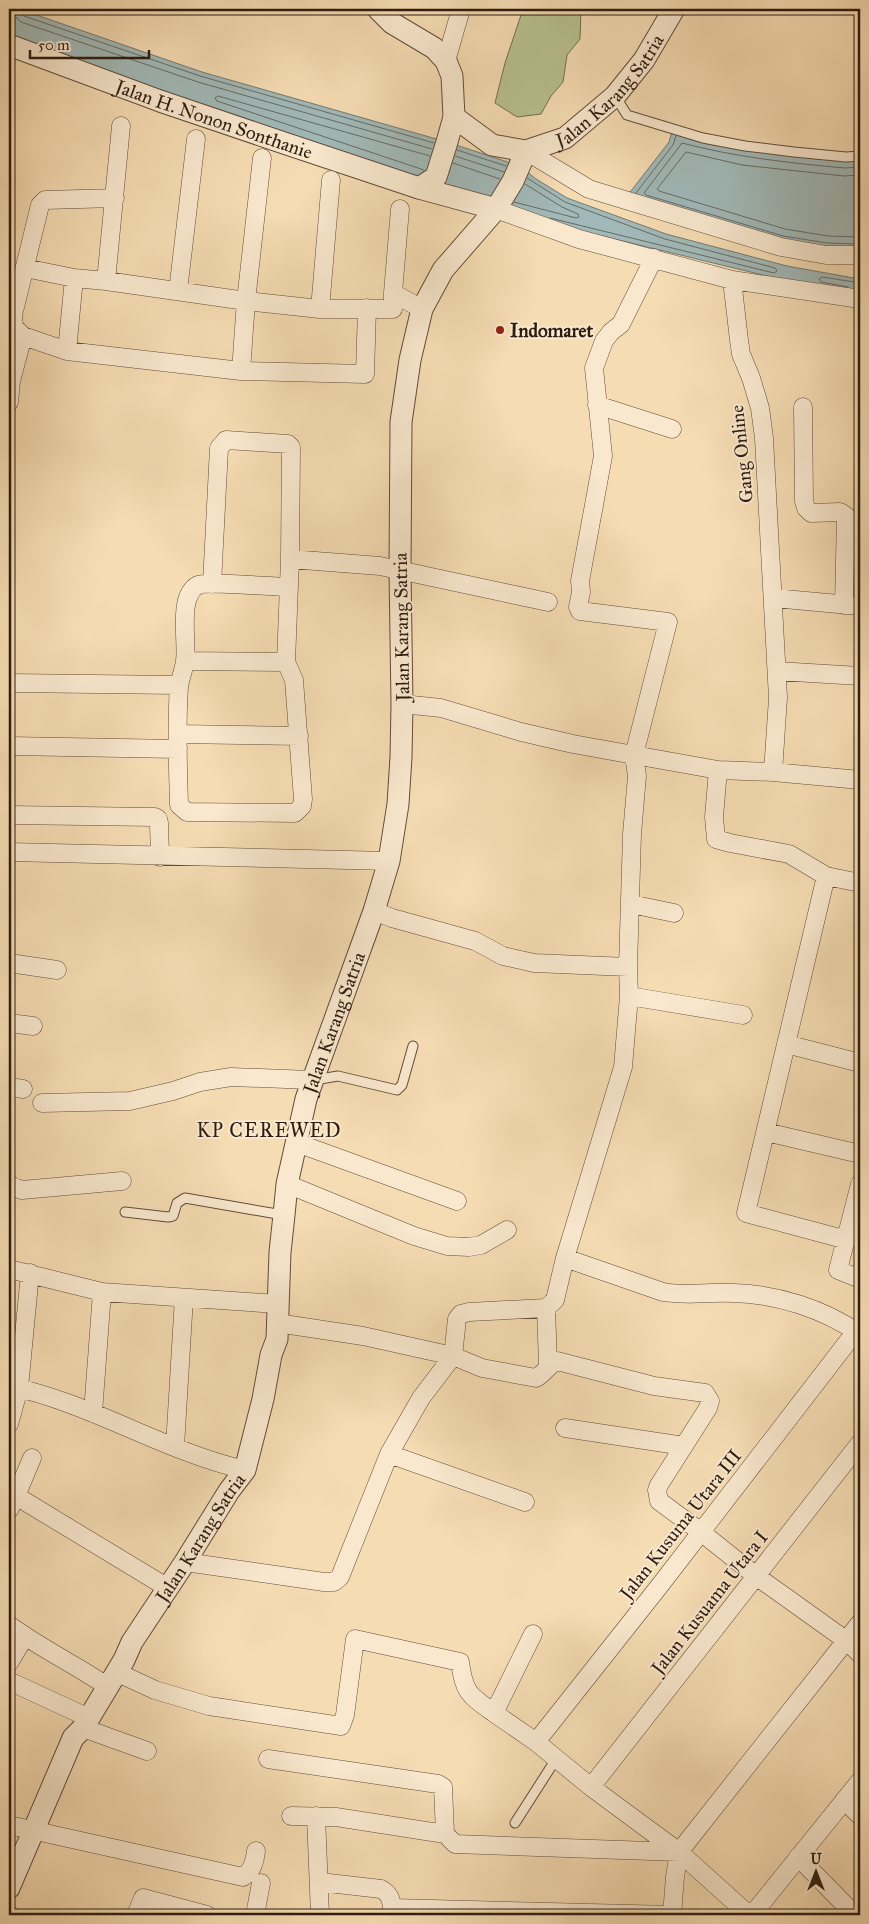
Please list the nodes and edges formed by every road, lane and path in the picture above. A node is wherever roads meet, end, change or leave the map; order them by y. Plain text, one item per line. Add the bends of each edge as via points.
1 (378, 9) edge
2 (461, 9) edge
3 (674, 9) edge
4 (9, 46) edge
5 (446, 61) junction
6 (615, 96) junction
7 (454, 117) junction
8 (121, 126) dead end
9 (196, 139) dead end
10 (526, 151) junction
11 (860, 156) edge
12 (262, 158) dead end
13 (331, 180) dead end
14 (428, 183) junction
15 (115, 198) junction
16 (400, 209) dead end
17 (496, 209) junction
18 (860, 255) edge
19 (654, 258) junction
20 (25, 268) junction
21 (74, 278) junction
22 (732, 280) junction
23 (106, 281) junction
24 (178, 291) junction
25 (393, 293) junction
26 (246, 301) junction
27 (860, 302) edge
28 (367, 308) junction
29 (320, 309) junction
30 (422, 309) junction
31 (11, 315) edge
32 (23, 336) junction
33 (66, 351) junction
34 (242, 370) junction
35 (10, 381) edge
36 (9, 402) edge
37 (597, 405) junction
38 (803, 407) dead end
39 (672, 428) dead end
40 (290, 559) junction
41 (400, 571) junction
42 (212, 584) junction
43 (289, 587) junction
44 (774, 598) junction
45 (548, 602) dead end
46 (852, 606) edge
47 (186, 661) junction
48 (286, 662) junction
49 (777, 671) junction
50 (860, 676) edge
51 (9, 683) edge
52 (179, 685) junction
53 (402, 704) junction
54 (299, 736) junction
55 (178, 742) junction
56 (9, 746) edge
57 (634, 755) junction
58 (718, 770) junction
59 (773, 772) junction
60 (860, 780) edge
61 (9, 815) edge
62 (9, 852) edge
63 (160, 857) junction
64 (389, 861) junction
65 (826, 876) junction
66 (860, 883) edge
67 (630, 904) junction
68 (374, 911) junction
69 (674, 913) dead end
70 (9, 963) edge
71 (628, 966) junction
72 (57, 970) dead end
73 (629, 996) junction
74 (743, 1015) dead end
75 (9, 1023) edge
76 (32, 1026) dead end
77 (786, 1044) junction
78 (413, 1046) dead end
79 (860, 1063) edge
80 (311, 1080) junction
81 (42, 1103) dead end
82 (766, 1132) junction
83 (297, 1143) junction
84 (860, 1154) edge
85 (122, 1181) dead end
86 (9, 1183) edge
87 (288, 1184) junction
88 (860, 1184) edge
89 (457, 1201) dead end
90 (125, 1212) dead end
91 (284, 1215) junction
92 (507, 1230) dead end
93 (846, 1240) junction
94 (565, 1258) junction
95 (9, 1269) edge
96 (30, 1273) junction
97 (860, 1278) edge
98 (102, 1292) junction
99 (184, 1298) junction
100 (546, 1308) junction
101 (278, 1314) junction
102 (858, 1333) edge
103 (453, 1356) junction
104 (548, 1365) junction
105 (14, 1387) edge
106 (93, 1413) junction
107 (9, 1424) edge
108 (565, 1428) dead end
109 (860, 1443) edge
110 (175, 1446) junction
111 (684, 1446) junction
112 (389, 1454) junction
113 (32, 1458) dead end
114 (245, 1470) junction
115 (525, 1502) dead end
116 (12, 1503) edge
117 (701, 1532) junction
118 (185, 1562) junction
119 (756, 1576) junction
120 (168, 1588) junction
121 (860, 1623) edge
122 (9, 1625) edge
123 (533, 1634) dead end
124 (25, 1636) junction
125 (847, 1641) junction
126 (860, 1654) edge
127 (9, 1663) edge
128 (112, 1679) junction
129 (9, 1681) edge
130 (494, 1713) junction
131 (86, 1723) junction
132 (536, 1742) junction
133 (146, 1751) dead end
134 (268, 1759) dead end
135 (556, 1759) junction
136 (860, 1781) edge
137 (590, 1787) junction
138 (844, 1800) junction
139 (291, 1816) dead end
140 (316, 1816) junction
141 (860, 1816) edge
142 (515, 1823) dead end
143 (9, 1825) edge
144 (32, 1831) junction
145 (445, 1834) junction
146 (256, 1851) dead end
147 (679, 1852) junction
148 (798, 1858) junction
149 (320, 1882) junction
150 (260, 1883) dead end
151 (9, 1888) edge
152 (392, 1912) edge
153 (136, 1915) edge
154 (207, 1915) edge
155 (255, 1915) edge
156 (320, 1915) edge
157 (672, 1915) edge
158 (751, 1915) edge
159 (855, 1915) edge

1 - 5 street via 392,23 434,48
2 - 5 street
3 - 6 street, Jalan Karang Satria via 644,60
4 - 14 street, Jalan H. Nonon Sonthanie via 160,101
5 - 7 street via 452,76
6 - 10 street, Jalan Karang Satria via 565,138
6 - 11 lane via 627,115 703,138 794,152
7 - 10 street via 492,145
7 - 14 street via 447,142
8 - 15 street
9 - 24 street
10 - 17 street, Jalan Karang Satria
10 - 18 street via 590,189 705,225 781,247
12 - 26 street
13 - 29 street
14 - 17 street, Jalan H. Nonon Sonthanie
15 - 20 street via 41,203
15 - 23 street
16 - 25 street
17 - 19 street via 579,239
17 - 30 street, Jalan Karang Satria via 442,270
19 - 22 street
19 - 37 street via 621,324 611,332 599,352 594,368
20 - 21 street
20 - 31 street
21 - 23 street
21 - 33 street
22 - 27 street
22 - 44 street, Gang Online via 741,354 755,388 763,430
23 - 24 street
24 - 26 street
25 - 28 street via 393,309
25 - 30 street
26 - 29 street
26 - 34 street
28 - 29 street
28 - 34 street via 365,374
30 - 41 street, Jalan Karang Satria via 401,422
31 - 32 street via 14,327
32 - 33 street
32 - 35 street
33 - 34 street
35 - 36 street
37 - 39 street
37 - 57 street via 602,456 578,607 580,611 668,622
38 - 46 street via 804,501 812,513 840,512 846,516
40 - 41 street via 380,566
40 - 42 street via 291,447 283,443 226,440 220,448
40 - 43 street
41 - 45 street
41 - 53 street, Jalan Karang Satria
42 - 43 street
42 - 47 street via 199,585 189,593
43 - 48 street
44 - 46 street
44 - 49 street, Gang Online
47 - 48 street
47 - 52 street
48 - 54 street via 294,680
49 - 50 street
49 - 59 street, Gang Online via 778,719
51 - 52 street
52 - 55 street
53 - 57 street via 441,708 521,732
53 - 64 street, Jalan Karang Satria via 398,804
54 - 55 street
54 - 55 street via 303,799 302,806 294,813 186,812 179,805
55 - 56 street
57 - 58 street
57 - 67 street via 637,776
58 - 59 street
58 - 65 street via 714,817 716,839 789,854
59 - 60 street
61 - 63 street via 155,817 159,823
62 - 63 street
63 - 64 street
64 - 68 street, Jalan Karang Satria
65 - 66 street
65 - 77 street
67 - 69 street
67 - 71 street
68 - 71 street via 475,941 503,956 534,963
68 - 80 street, Jalan Karang Satria
70 - 72 street
71 - 73 street
73 - 74 street
73 - 94 street via 623,1067
75 - 76 street
77 - 79 street
77 - 82 street
78 - 80 lane via 402,1085 397,1090 338,1076
80 - 81 street via 231,1077 130,1101
80 - 83 street, Jalan Karang Satria
82 - 84 street
82 - 93 street via 746,1213
83 - 87 street, Jalan Karang Satria
83 - 89 street
85 - 86 street via 22,1190
87 - 91 street, Jalan Karang Satria
87 - 92 street via 414,1236 448,1246 482,1245
88 - 93 street
90 - 91 lane via 173,1216 177,1203 185,1198
91 - 101 street, Jalan Karang Satria
93 - 97 street via 838,1270
94 - 100 street via 555,1300
94 - 102 street via 677,1295 735,1293 790,1302 824,1313
95 - 96 street
96 - 98 street
96 - 105 street
98 - 99 street
98 - 106 street
99 - 101 street
99 - 110 street
100 - 103 street via 461,1314 457,1319
100 - 104 street
101 - 103 street
101 - 114 street, Jalan Karang Satria via 277,1339
102 - 117 street, Jalan Kusuma Utara III
103 - 104 street via 482,1368 536,1378
103 - 112 street via 421,1398
104 - 111 street via 557,1360 654,1386 705,1394 710,1400 708,1408
105 - 106 street via 50,1396
105 - 107 street
106 - 110 street
108 - 111 street
109 - 119 street, Jalan Kusuama Utara I
110 - 114 street
111 - 117 street via 659,1485 657,1496 658,1501
112 - 115 street
112 - 118 street via 340,1577 334,1582
113 - 116 street
114 - 118 street, Jalan Karang Satria
116 - 120 street
117 - 119 street
117 - 132 street, Jalan Kusuma Utara III
118 - 120 street, Jalan Karang Satria
119 - 125 street
119 - 137 street, Jalan Kusuama Utara I
120 - 128 street, Jalan Karang Satria
121 - 125 street
122 - 124 street
123 - 130 street
124 - 127 street
124 - 128 street via 81,1668
125 - 126 street
125 - 147 street
128 - 130 street via 209,1706 341,1726 355,1639 460,1662 462,1682 471,1697
128 - 131 street, Jalan Karang Satria
129 - 131 street
130 - 132 street
131 - 133 street
131 - 144 street, Jalan Karang Satria via 73,1738
132 - 135 street
134 - 145 street via 438,1784 443,1788
135 - 137 street
135 - 142 lane
136 - 138 street
137 - 147 street
138 - 141 street
138 - 148 street
139 - 140 street
140 - 145 street
140 - 149 street
143 - 144 street
144 - 146 street via 243,1877 251,1869
144 - 151 street, Jalan Karang Satria
145 - 147 street via 450,1841 461,1845
147 - 157 street
147 - 158 street
148 - 158 street
148 - 159 street
149 - 152 street via 381,1889 390,1897
149 - 156 street
150 - 155 street
152 - 157 street
153 - 154 street via 143,1898

